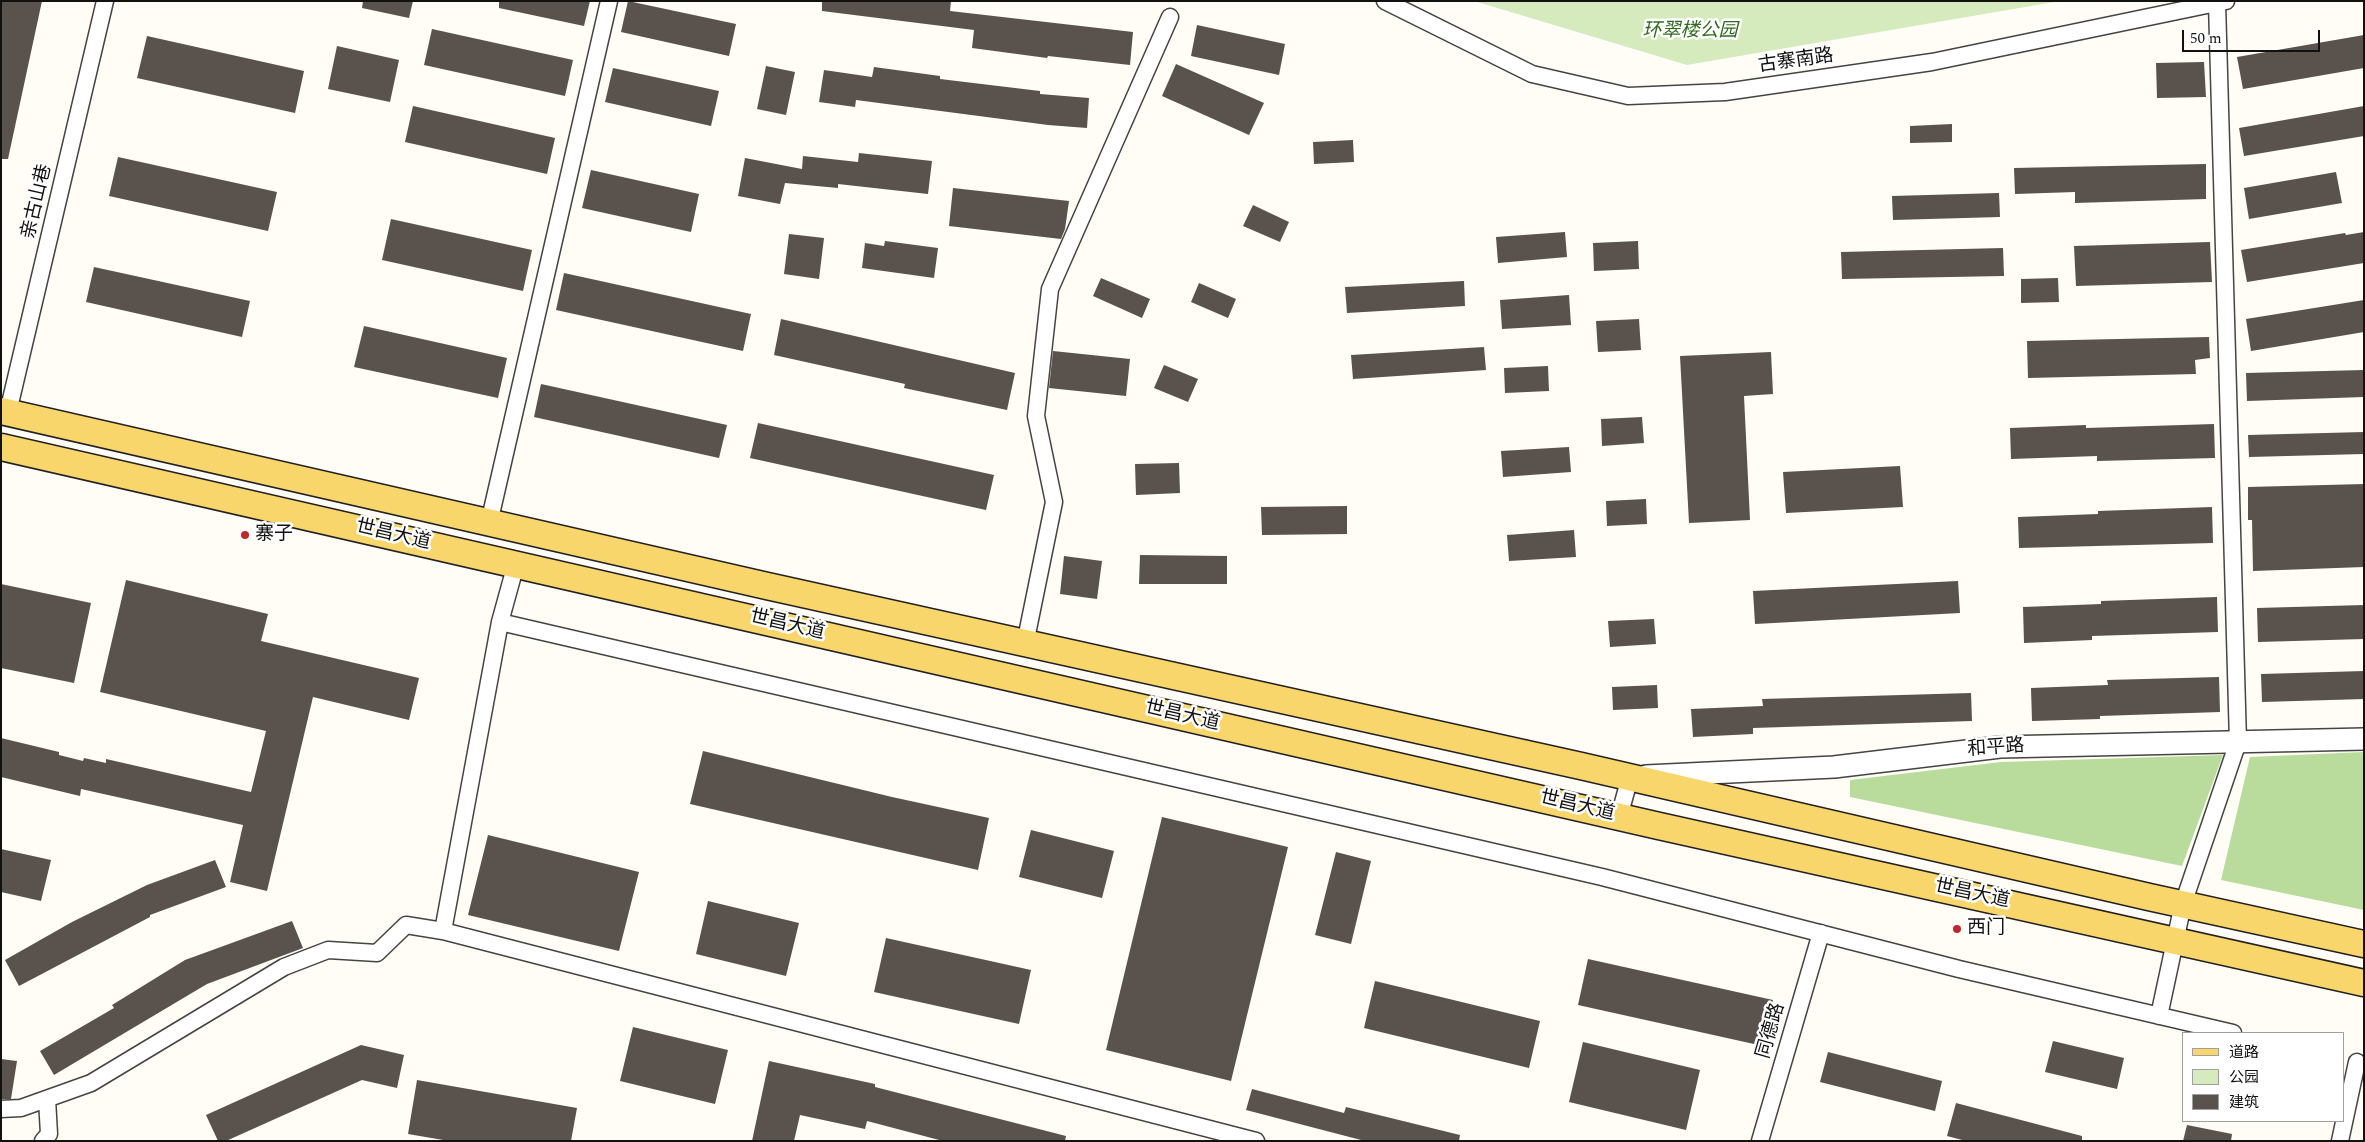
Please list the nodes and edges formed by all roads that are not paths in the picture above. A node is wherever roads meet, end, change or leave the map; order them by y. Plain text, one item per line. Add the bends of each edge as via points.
1 (105, 1) edge
2 (609, 1) edge
3 (1385, 1) edge
4 (2222, 2) edge
5 (1170, 17) dead end
6 (5, 411) edge
7 (1, 447) edge
8 (489, 523) junction
9 (516, 564) junction
10 (500, 622) junction
11 (1025, 644) junction
12 (2364, 739) edge
13 (2238, 742) junction
14 (1630, 778) junction
15 (1619, 817) junction
16 (2183, 904) junction
17 (443, 931) junction
18 (1821, 934) junction
19 (2174, 941) junction
20 (2364, 944) edge
21 (2364, 983) edge
22 (2159, 1016) junction
23 (2229, 1032) edge
24 (2355, 1062) edge
25 (47, 1099) junction
26 (1, 1109) edge
27 (2345, 1115) edge
28 (2344, 1122) edge
29 (43, 1141) edge
30 (1256, 1141) edge
31 (1760, 1141) edge
32 (2340, 1141) edge

1 - 6 street, 亲古山巷
2 - 8 street
3 - 4 street, 古寨南路 via 1532,74 1628,96 1725,92 1932,62
4 - 13 street
5 - 11 street via 1050,289 1036,416 1054,502
6 - 8 main road, 世昌大道
7 - 9 main road, 世昌大道
8 - 11 main road, 世昌大道
9 - 10 street
9 - 15 main road, 世昌大道
10 - 17 street
10 - 18 street via 1583,873
11 - 14 main road, 世昌大道
12 - 13 street, 和平路
13 - 14 street, 和平路 via 2000,747 1834,767
13 - 16 street
14 - 15 street
14 - 16 main road, 世昌大道
15 - 19 main road, 世昌大道
16 - 19 street
16 - 20 main road, 世昌大道
17 - 25 street via 406,926 377,953 328,950 284,968 90,1083
17 - 30 street
18 - 22 street
18 - 31 street, 同德路
19 - 21 main road, 世昌大道
19 - 22 street
22 - 23 street
24 - 27 street
25 - 26 street via 21,1108
25 - 29 street via 49,1134
28 - 32 street

